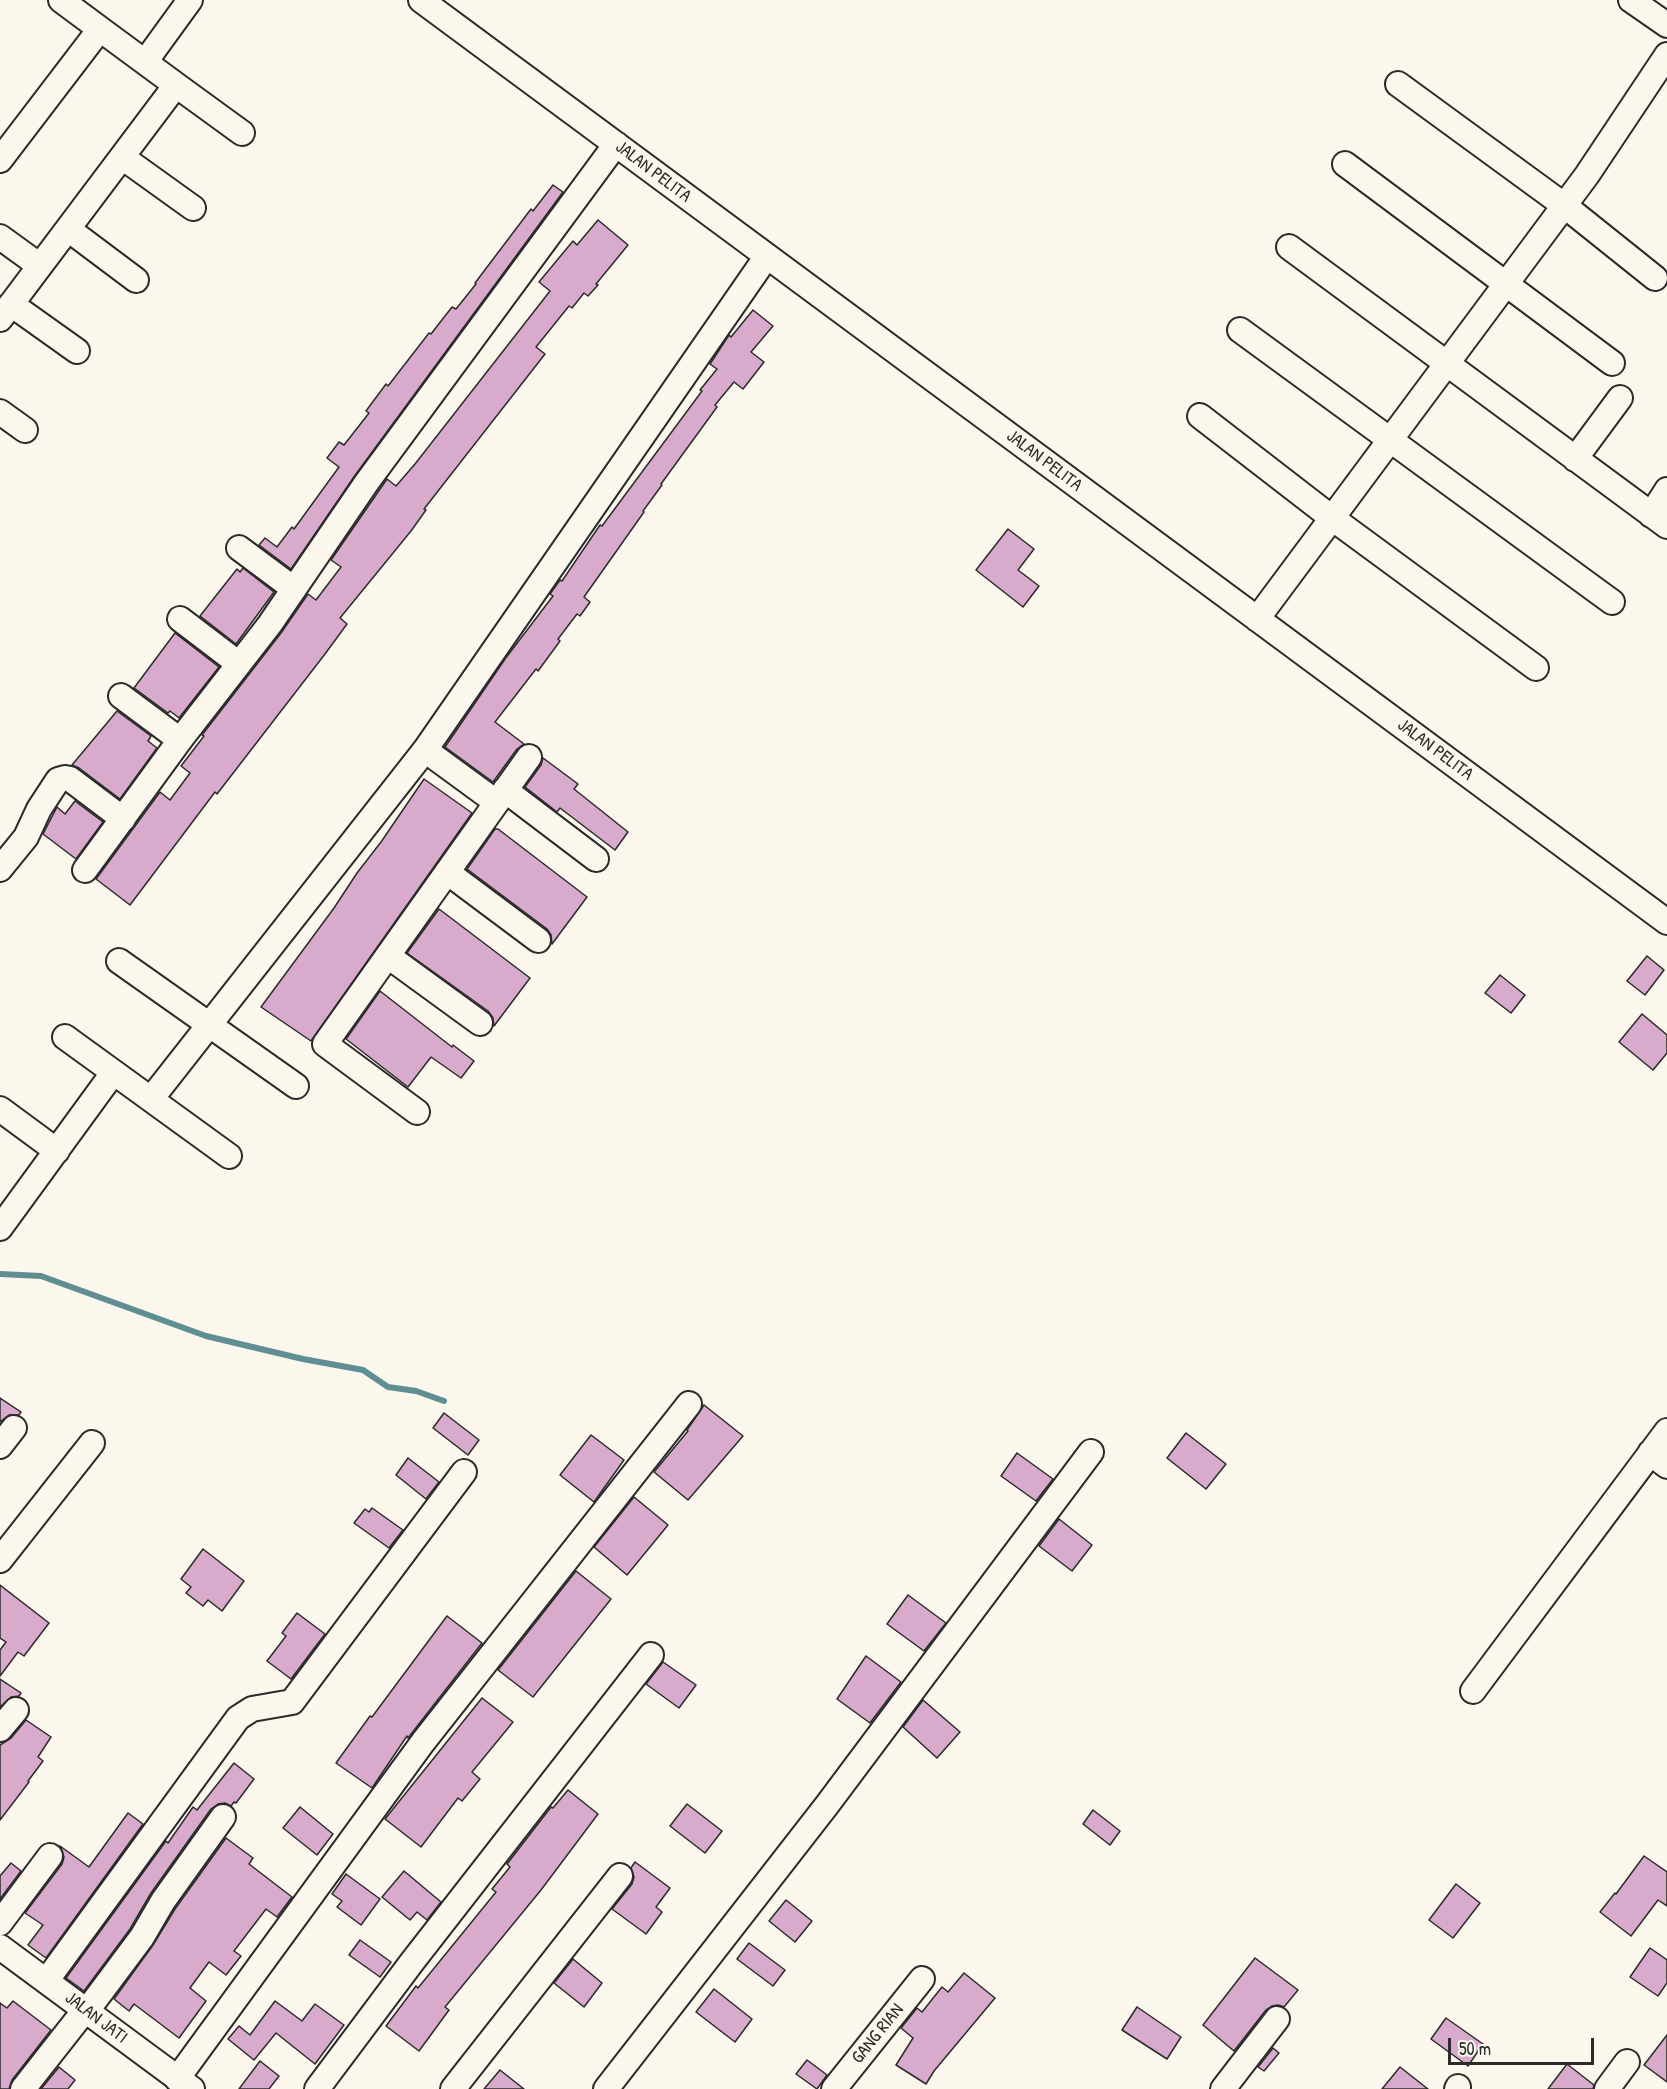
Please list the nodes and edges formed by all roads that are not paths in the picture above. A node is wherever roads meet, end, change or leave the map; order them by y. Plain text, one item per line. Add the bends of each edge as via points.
1 (61, 0) edge
2 (190, 0) edge
3 (421, 0) edge
4 (1631, 0) edge
5 (1667, 25) edge
6 (100, 28) junction
7 (1667, 55) edge
8 (145, 62) junction
9 (1398, 84) dead end
10 (176, 85) junction
11 (242, 133) dead end
12 (616, 144) junction
13 (122, 157) junction
14 (0, 159) edge
15 (1345, 164) dead end
16 (1565, 206) junction
17 (193, 208) dead end
18 (68, 229) junction
19 (0, 237) edge
20 (1289, 246) dead end
21 (767, 256) junction
22 (40, 266) junction
23 (1655, 278) dead end
24 (136, 280) dead end
25 (1508, 283) junction
26 (6, 312) edge
27 (1240, 330) dead end
28 (77, 351) dead end
29 (1448, 363) junction
30 (1612, 363) dead end
31 (1620, 398) dead end
32 (0, 412) edge
33 (1200, 416) dead end
34 (25, 430) dead end
35 (1390, 440) junction
36 (1575, 459) junction
37 (1667, 490) edge
38 (1332, 518) junction
39 (1659, 520) edge
40 (239, 548) dead end
41 (294, 589) junction
42 (1612, 603) dead end
43 (180, 619) dead end
44 (1257, 619) junction
45 (238, 664) junction
46 (1536, 668) dead end
47 (121, 696) dead end
48 (180, 740) junction
49 (425, 750) junction
50 (529, 757) dead end
51 (501, 796) junction
52 (123, 819) junction
53 (596, 859) dead end
54 (0, 869) edge
55 (85, 870) dead end
56 (447, 872) junction
57 (1667, 922) edge
58 (538, 940) dead end
59 (388, 956) junction
60 (119, 961) dead end
61 (480, 1023) dead end
62 (209, 1025) junction
63 (65, 1037) dead end
64 (114, 1072) junction
65 (296, 1086) dead end
66 (151, 1099) junction
67 (0, 1109) edge
68 (417, 1112) dead end
69 (57, 1151) junction
70 (228, 1156) dead end
71 (0, 1228) edge
72 (689, 1404) dead end
73 (1667, 1431) edge
74 (92, 1443) dead end
75 (1091, 1452) dead end
76 (1658, 1460) edge
77 (464, 1472) dead end
78 (0, 1560) edge
79 (651, 1655) dead end
80 (1473, 1691) dead end
81 (16, 1710) dead end
82 (0, 1729) edge
83 (223, 1817) dead end
84 (50, 1856) dead end
85 (620, 1876) dead end
86 (0, 1923) edge
87 (0, 1947) edge
88 (922, 1979) dead end
89 (47, 1980) junction
90 (85, 2011) junction
91 (1277, 2019) dead end
92 (1627, 2062) dead end
93 (184, 2084) edge
94 (23, 2089) edge
95 (317, 2089) edge
96 (453, 2089) edge
97 (606, 2089) edge
98 (834, 2089) edge
99 (1222, 2089) edge
100 (1607, 2089) edge

1 - 6 street
2 - 8 street
3 - 12 street, JALAN PELITA
4 - 5 street
6 - 8 street
6 - 14 street
7 - 16 street
8 - 10 street
9 - 16 street
10 - 11 street
10 - 13 street
12 - 21 street, JALAN PELITA
12 - 41 street via 367,482
13 - 17 street
13 - 18 street
15 - 25 street
16 - 23 street
16 - 25 street
18 - 22 street
18 - 24 street
19 - 22 street
20 - 29 street
21 - 44 street, JALAN PELITA
21 - 49 street
22 - 26 street
25 - 29 street
25 - 30 street
26 - 28 street
27 - 35 street
29 - 35 street
29 - 36 street
31 - 36 street
32 - 34 street
33 - 38 street
35 - 38 street
35 - 42 street
36 - 39 street
37 - 39 street
38 - 44 street
38 - 46 street
40 - 41 street
41 - 45 street
43 - 45 street
44 - 57 street, JALAN PELITA
45 - 48 street
47 - 48 street
48 - 52 street
49 - 51 street
49 - 62 street
50 - 51 street
51 - 53 street
51 - 56 street
52 - 54 street via 70,779 58,780 26,837
52 - 55 street
56 - 58 street
56 - 59 street
59 - 61 street
59 - 68 street via 325,1044
60 - 62 street
62 - 65 street
62 - 66 street
63 - 64 street
64 - 66 street
64 - 69 street
66 - 70 street
67 - 69 street
69 - 71 street
72 - 93 street via 423,1742
73 - 76 street
74 - 78 street
75 - 97 street via 834,1795
76 - 80 street
77 - 89 street via 292,1702 252,1709 238,1718
79 - 95 street
81 - 82 street
83 - 90 street via 142,1937
84 - 86 street
85 - 96 street
87 - 89 street, JALAN JATI
88 - 98 street, GANG RIAN
89 - 90 street, JALAN JATI
90 - 93 street, JALAN JATI
90 - 94 street
91 - 99 street
92 - 100 street

